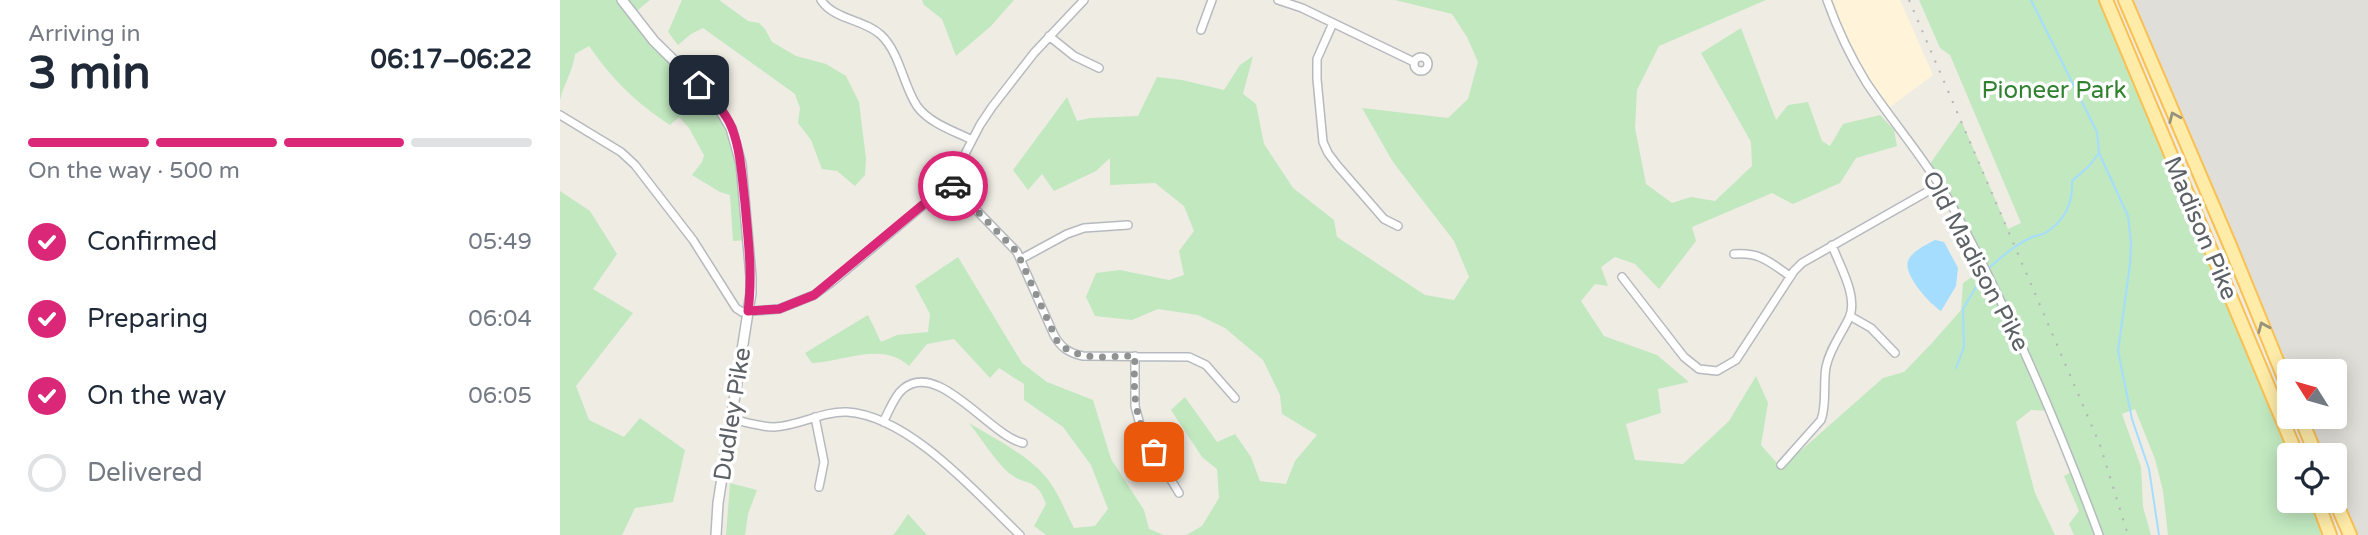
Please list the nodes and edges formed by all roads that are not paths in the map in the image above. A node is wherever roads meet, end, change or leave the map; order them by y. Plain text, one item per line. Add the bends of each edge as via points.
1 (622, 0) edge
2 (821, 0) edge
3 (1084, 0) edge
4 (1212, 0) edge
5 (1278, 0) edge
6 (1827, 0) edge
7 (2106, 0) edge
8 (2124, 0) edge
9 (1333, 23) junction
10 (1201, 30) dead end
11 (1049, 36) junction
12 (1414, 62) dead end
13 (1099, 68) dead end
14 (560, 114) edge
15 (972, 140) junction
16 (950, 183) junction
17 (1939, 185) junction
18 (1128, 225) dead end
19 (1398, 226) dead end
20 (1832, 246) junction
21 (1734, 254) dead end
22 (1021, 259) junction
23 (1790, 276) junction
24 (1622, 277) dead end
25 (748, 311) junction
26 (1850, 316) junction
27 (1895, 354) dead end
28 (1135, 356) junction
29 (2277, 361) edge
30 (1235, 398) dead end
31 (815, 417) junction
32 (731, 419) junction
33 (883, 422) junction
34 (1023, 443) dead end
35 (2292, 443) edge
36 (1781, 465) dead end
37 (819, 487) dead end
38 (1179, 494) dead end
39 (2321, 513) edge
40 (2340, 513) edge
41 (716, 535) edge
42 (1020, 535) edge
43 (2099, 535) edge
44 (2330, 535) edge
45 (2350, 535) edge

1 - 25 street, Dudley Pike via 654,41 714,100 732,128 747,220
2 - 15 street via 834,12 881,34 923,113
3 - 11 street
4 - 10 street
5 - 9 street
6 - 17 street, Old Madison Pike via 1850,56
7 - 35 main road, Madison Pike
29 -> 8 main road, Madison Pike
9 - 12 street
9 - 19 street via 1317,59 1323,142 1384,219
11 - 13 street
11 - 15 street via 992,107
14 - 25 street via 635,165 693,240 736,308
15 - 16 street
16 - 22 street
16 - 25 street via 814,295 779,309
17 - 20 street
17 - 43 street, Old Madison Pike via 2028,358
18 - 22 street via 1084,228
20 - 23 street via 1802,262
20 - 26 street via 1850,293
21 - 23 street via 1759,256
22 - 28 street via 1058,343 1083,356
23 - 24 street via 1736,360 1717,372 1699,369 1684,357
25 - 32 street, Dudley Pike
26 - 27 street via 1871,328
26 - 36 street via 1828,361 1821,421
28 - 30 street via 1195,359
28 - 38 street via 1135,406 1142,432
31 - 32 street via 774,427
31 - 33 street via 846,412
31 - 37 street via 824,462
32 - 41 street, Dudley Pike
33 - 34 street via 903,389 926,383 951,393 1010,439
33 - 42 street via 959,474
39 - 44 main road
40 - 45 main road

